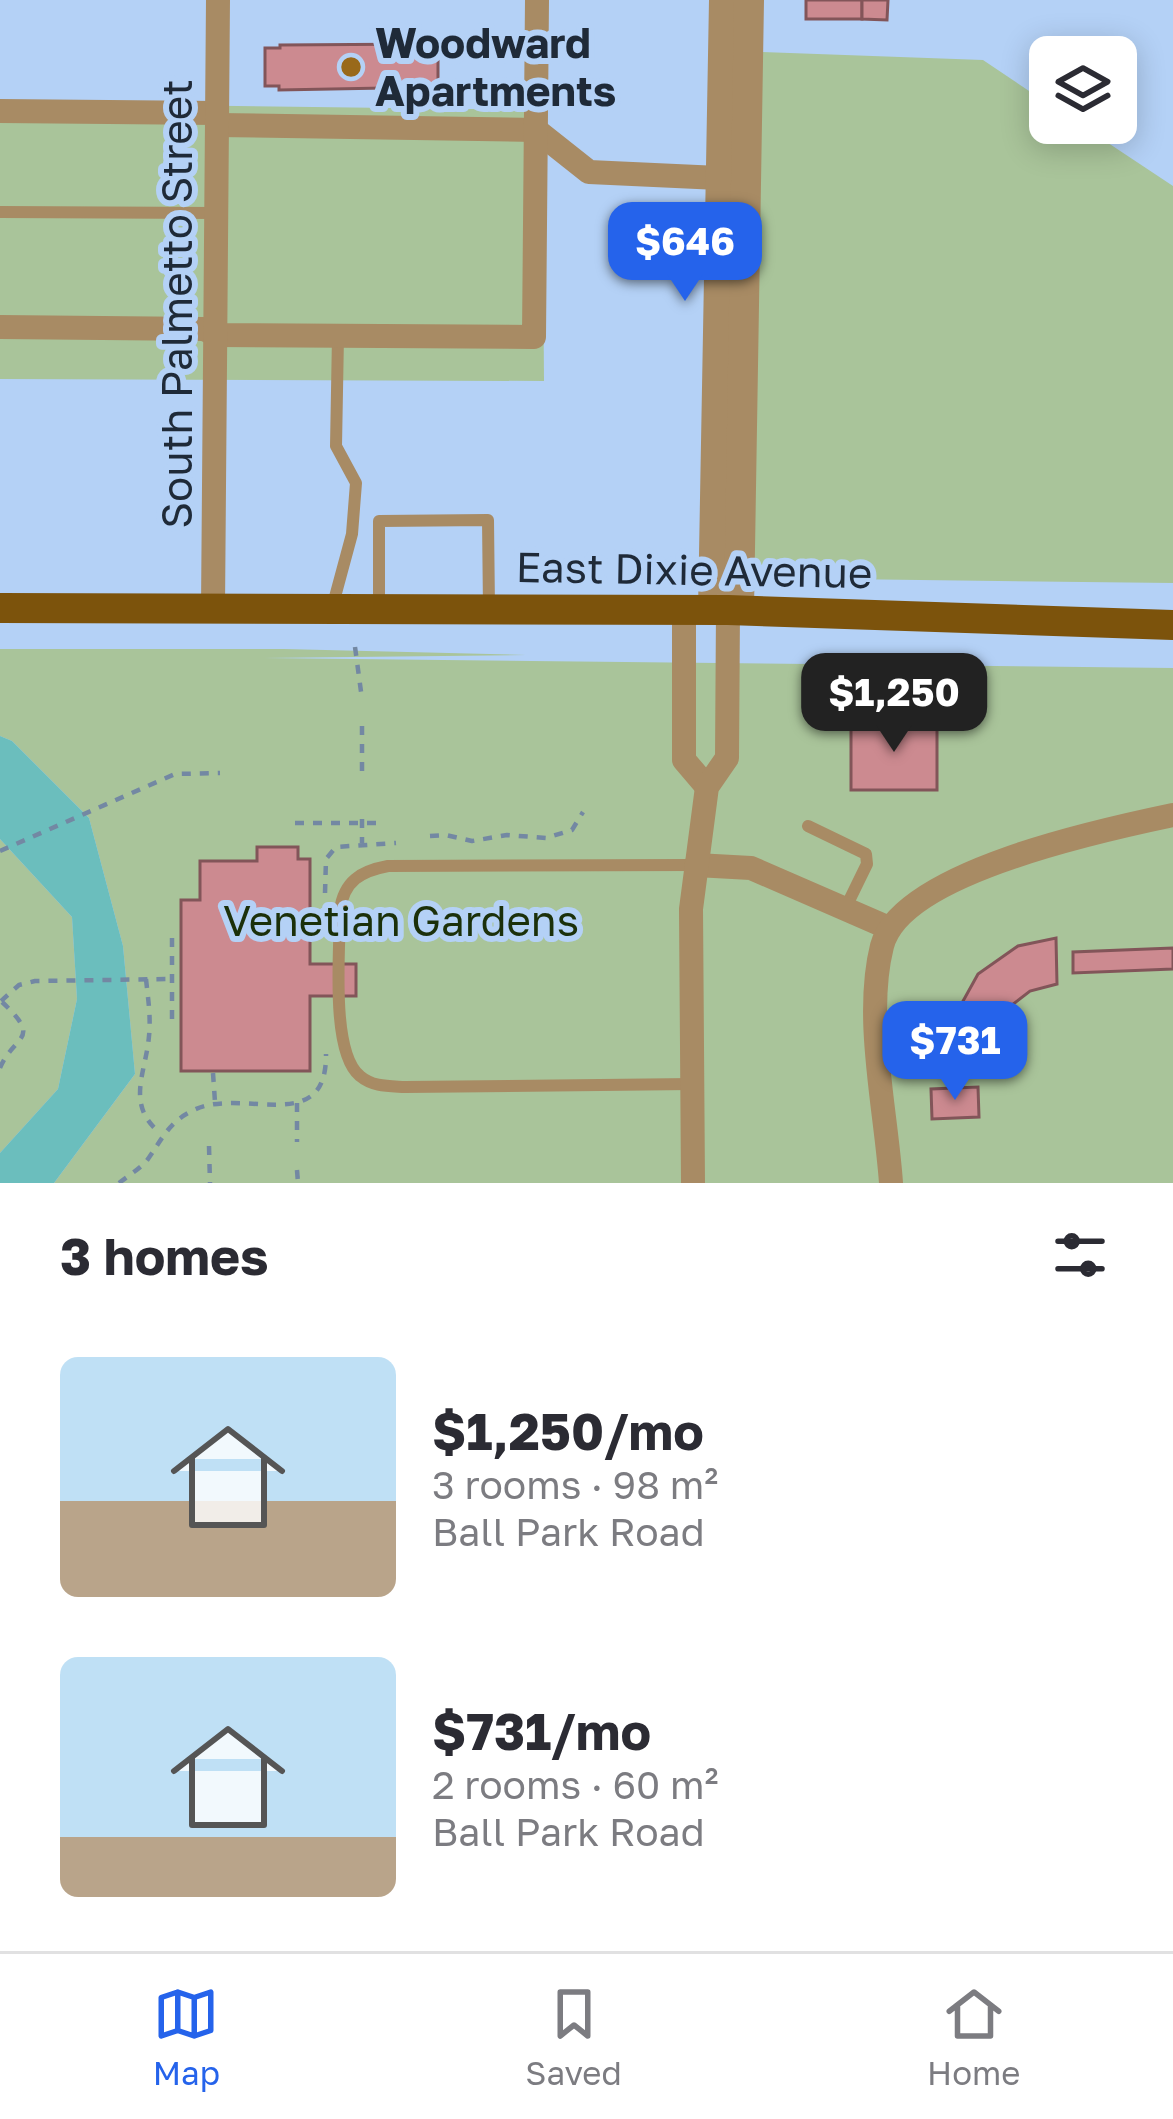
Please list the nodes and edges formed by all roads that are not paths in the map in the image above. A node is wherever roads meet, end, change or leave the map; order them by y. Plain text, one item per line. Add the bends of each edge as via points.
1 (218, 0) edge
2 (537, 0) edge
3 (724, 0) edge
4 (749, 0) edge
5 (0, 110) edge
6 (217, 119) junction
7 (536, 130) junction
8 (719, 178) junction
9 (0, 212) edge
10 (217, 213) junction
11 (0, 327) edge
12 (217, 335) junction
13 (338, 336) junction
14 (0, 608) edge
15 (213, 608) junction
16 (332, 608) junction
17 (379, 608) junction
18 (489, 609) junction
19 (716, 610) junction
20 (1173, 625) edge
21 (707, 787) junction
22 (1173, 815) edge
23 (808, 826) dead end
24 (696, 865) junction
25 (846, 907) junction
26 (889, 928) junction
27 (693, 1084) junction
28 (693, 1183) edge
29 (891, 1183) edge

1 - 6 street, South Palmetto Street
2 - 7 street
3 - 8 street
4 - 19 street
5 - 6 street
6 - 7 street
6 - 10 street, South Palmetto Street
7 - 8 street via 590,172
7 - 13 street via 534,337
8 - 19 street
9 - 10 lane
10 - 12 street, South Palmetto Street
11 - 12 street
12 - 13 street
12 - 15 street, South Palmetto Street
13 - 16 lane via 336,446 356,483
14 - 15 main road, East Dixie Avenue
15 - 16 main road, East Dixie Avenue
16 - 17 main road, East Dixie Avenue
17 - 18 main road, East Dixie Avenue
17 - 18 lane via 379,521 488,520
18 - 19 main road, East Dixie Avenue
19 - 20 main road, East Dixie Avenue
19 - 21 street via 727,758
19 - 21 street via 684,760
21 - 24 street
22 - 26 street via 964,875
23 - 25 lane via 866,854
24 - 25 street via 751,868
24 - 27 street
24 - 27 lane via 388,866 352,880 340,910 342,1040 364,1080 405,1087
25 - 26 street
26 - 29 street via 876,1015
27 - 28 street

